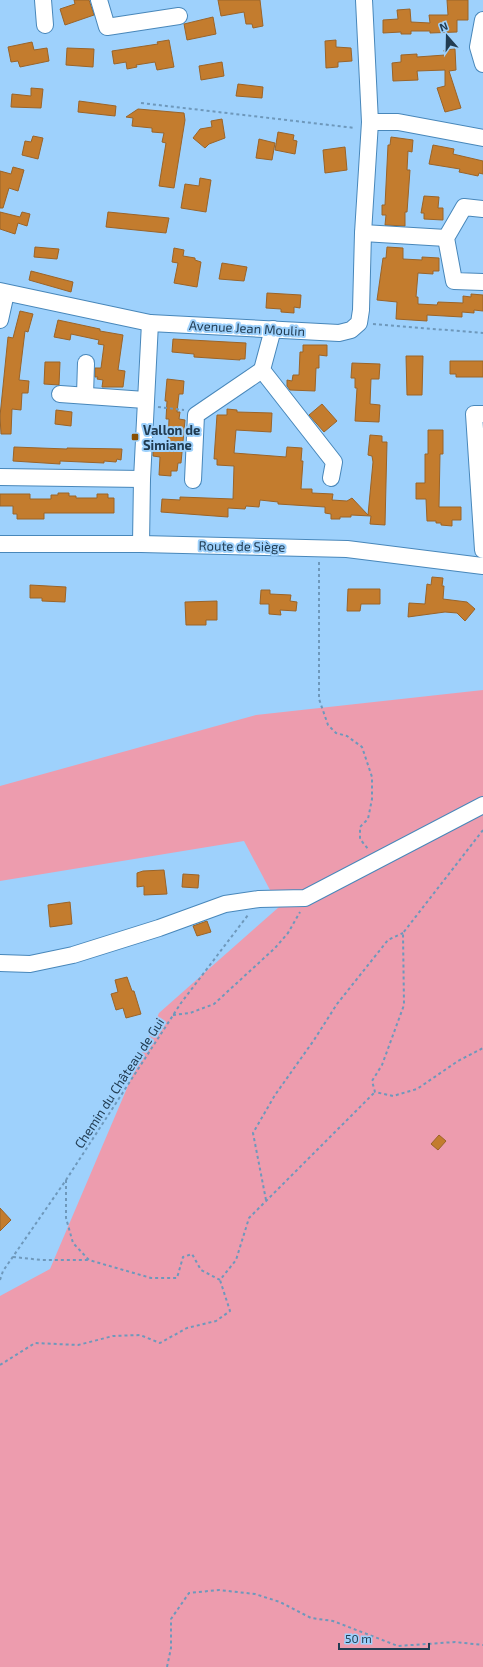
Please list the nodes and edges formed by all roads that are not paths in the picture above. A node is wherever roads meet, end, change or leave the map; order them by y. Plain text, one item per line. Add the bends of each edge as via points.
1 (42, 0) edge
2 (98, 0) edge
3 (364, 0) edge
4 (179, 16) dead end
5 (483, 20) edge
6 (45, 25) dead end
7 (483, 64) edge
8 (370, 122) junction
9 (483, 138) edge
10 (483, 209) edge
11 (363, 233) junction
12 (446, 238) junction
13 (483, 282) edge
14 (3, 292) edge
15 (0, 320) edge
16 (150, 324) junction
17 (273, 329) junction
18 (86, 363) dead end
19 (262, 370) junction
20 (60, 394) dead end
21 (84, 395) junction
22 (145, 403) junction
23 (483, 414) edge
24 (0, 477) edge
25 (331, 478) dead end
26 (142, 479) junction
27 (193, 480) dead end
28 (0, 544) edge
29 (141, 544) junction
30 (483, 550) edge
31 (483, 566) edge
32 (483, 805) edge
33 (0, 963) edge

1 - 6 street
2 - 4 street via 107,27
3 - 8 street
5 - 7 street via 478,47
8 - 9 street via 398,122
8 - 11 street
10 - 12 street via 464,207
11 - 12 street
11 - 17 street, Avenue Jean Moulin via 359,322 351,330 339,334
12 - 13 street via 454,281
14 - 15 street
14 - 16 street, Avenue Jean Moulin
16 - 17 street, Avenue Jean Moulin
16 - 22 street
17 - 19 street
18 - 21 street
19 - 25 street via 334,462
19 - 27 street via 196,415
20 - 21 street
21 - 22 street
22 - 26 street
23 - 30 street via 474,414
24 - 26 street
26 - 29 street
28 - 29 street, Route de Siège
29 - 31 street, Route de Siège via 347,549
32 - 33 street via 305,898 259,899 225,904 73,955 30,964

